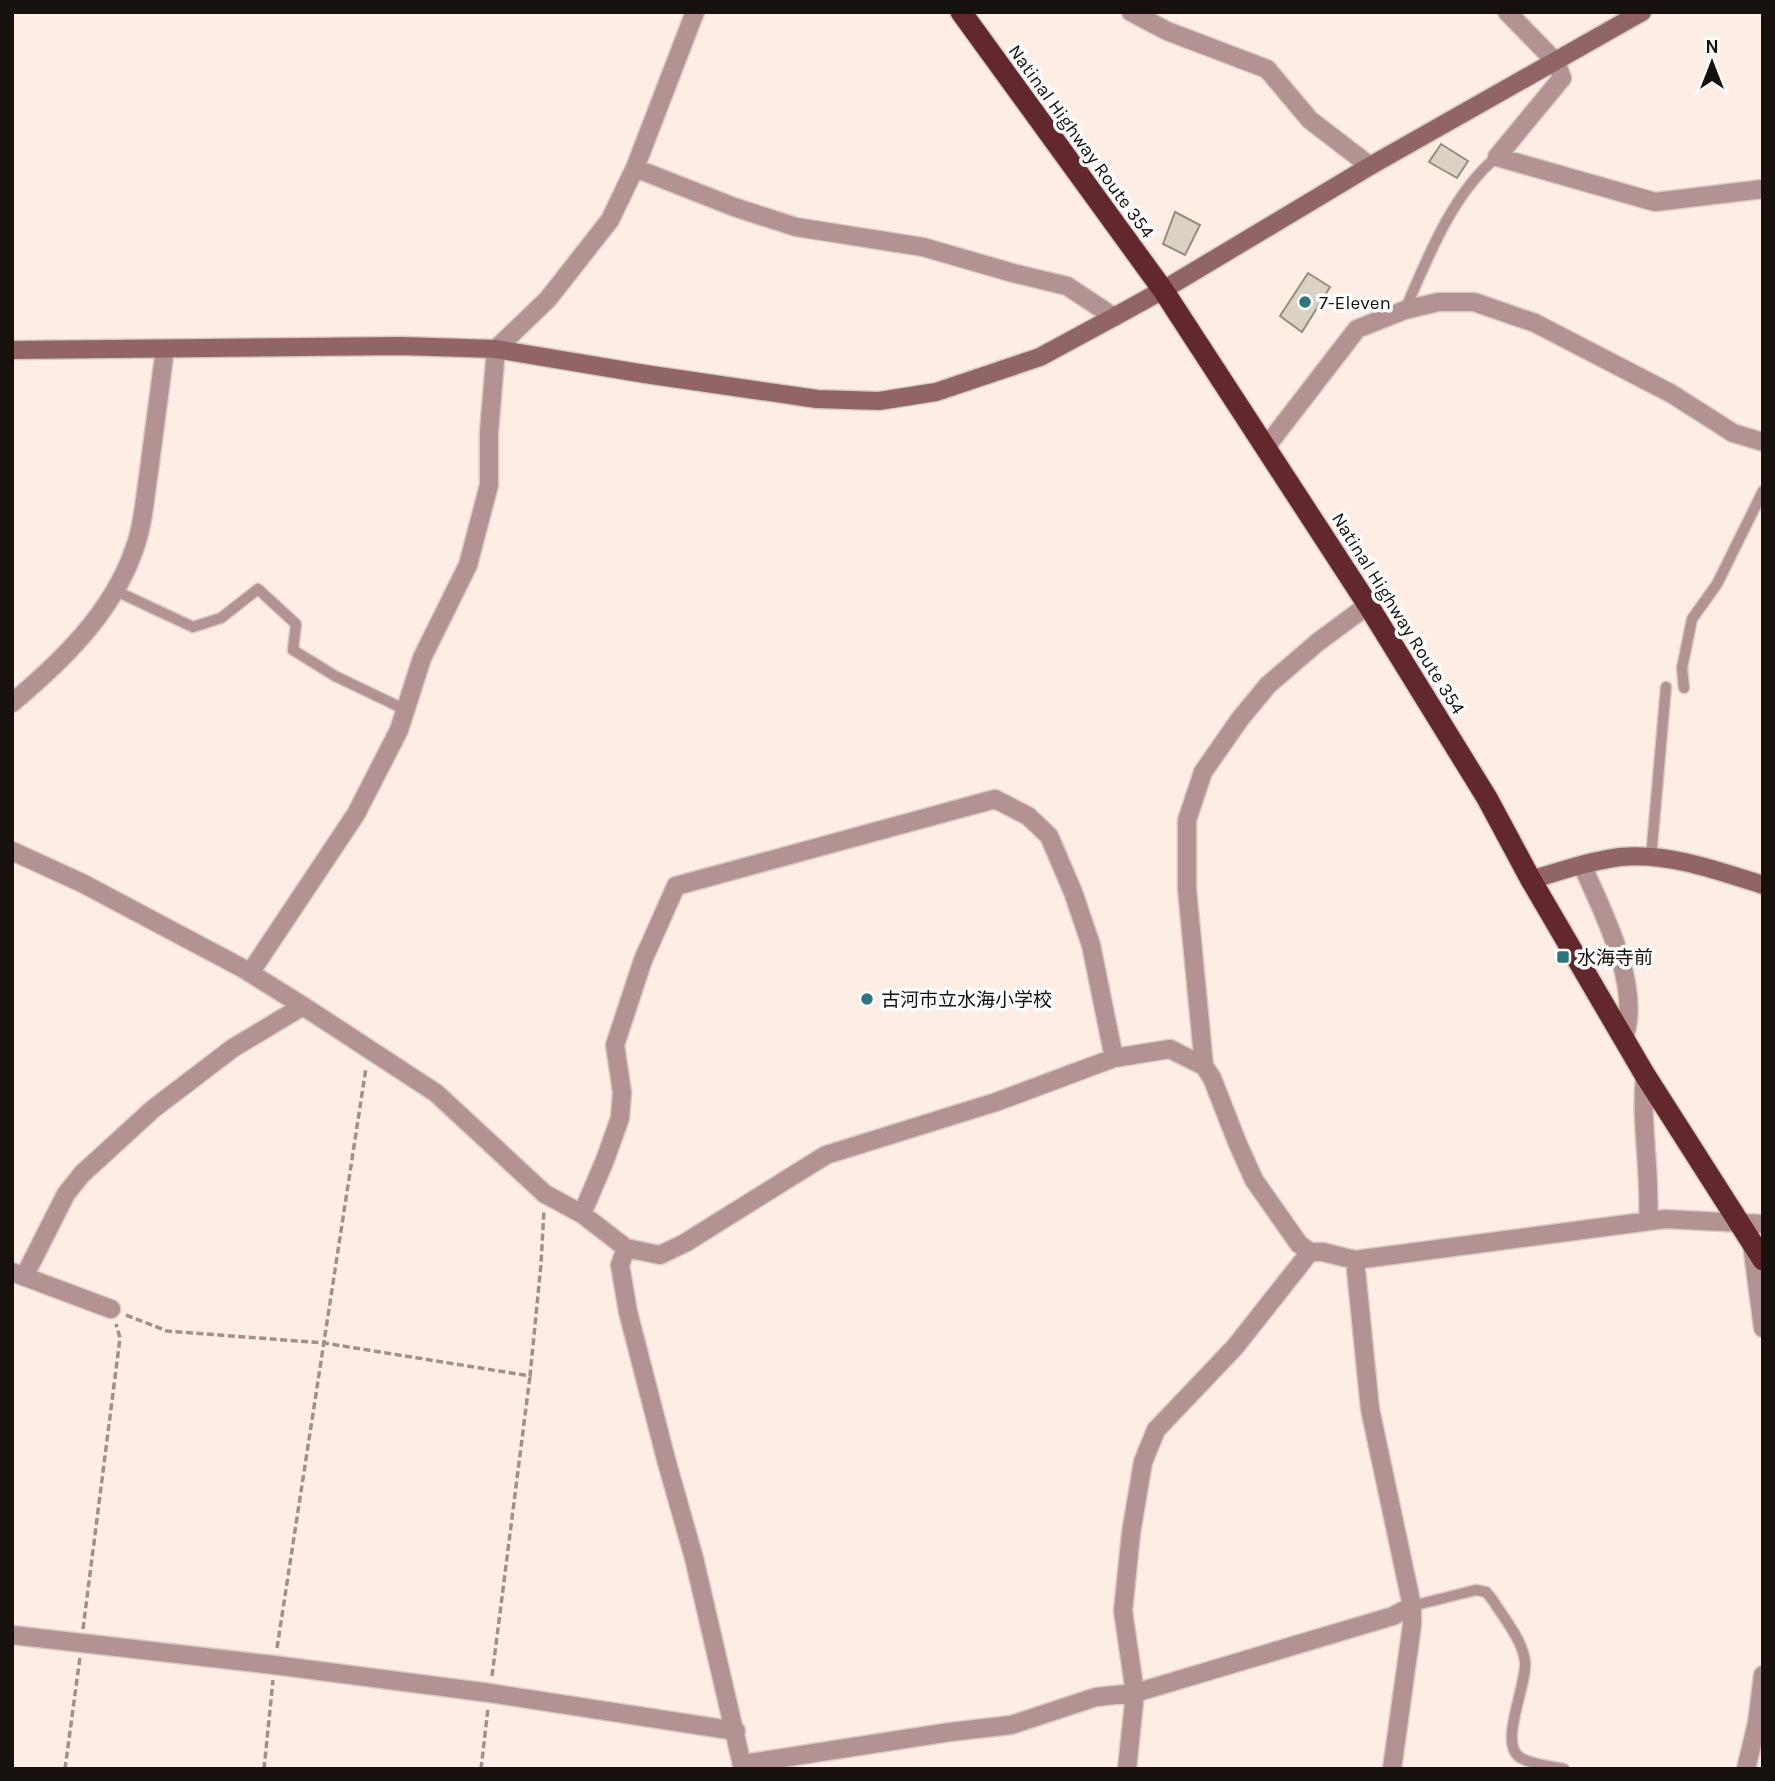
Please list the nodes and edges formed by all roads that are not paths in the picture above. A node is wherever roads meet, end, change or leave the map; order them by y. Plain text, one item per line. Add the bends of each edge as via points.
1 (695, 12) edge
2 (961, 12) edge
3 (1131, 12) edge
4 (1507, 12) edge
5 (1642, 12) edge
6 (1556, 62) junction
7 (1497, 158) junction
8 (1370, 166) junction
9 (635, 168) junction
10 (1763, 189) edge
11 (1163, 290) junction
12 (1405, 310) junction
13 (1114, 317) junction
14 (165, 349) junction
15 (496, 349) junction
16 (12, 350) edge
17 (1763, 442) edge
18 (1266, 447) junction
19 (1763, 491) edge
20 (116, 591) junction
21 (1368, 605) junction
22 (1666, 687) dead end
23 (1684, 688) dead end
24 (12, 703) edge
25 (406, 710) junction
26 (12, 851) edge
27 (1651, 858) junction
28 (1582, 865) junction
29 (1531, 880) junction
30 (1763, 885) edge
31 (250, 973) junction
32 (303, 1006) junction
33 (1624, 1038) junction
34 (1114, 1058) junction
35 (1204, 1066) junction
36 (1645, 1075) junction
37 (582, 1214) junction
38 (1648, 1221) junction
39 (1737, 1221) junction
40 (1763, 1224) edge
41 (626, 1248) junction
42 (1310, 1252) junction
43 (1758, 1252) edge
44 (1355, 1260) junction
45 (18, 1273) edge
46 (111, 1309) road end
47 (1763, 1328) edge
48 (1412, 1606) junction
49 (12, 1635) edge
50 (1763, 1675) edge
51 (1135, 1693) junction
52 (736, 1731) junction
53 (743, 1766) edge
54 (1127, 1769) edge
55 (1392, 1769) edge
56 (1564, 1769) edge
57 (1746, 1769) edge

1 - 9 street
2 - 11 highway, Natinal Highway Route 354
3 - 8 street via 1167,31 1268,69 1310,120
4 - 6 street
5 - 6 street
6 - 7 street via 1562,78
6 - 8 street
7 - 10 street via 1655,202
7 - 12 lane via 1462,194
8 - 11 street
9 - 13 street via 796,227 923,247 1067,286
9 - 15 street via 610,220 588,250 548,299
11 - 13 street
11 - 18 highway, Natinal Highway Route 354
12 - 17 street via 1438,302 1474,302 1498,308 1628,369 1733,433
12 - 18 street via 1357,329
13 - 15 street via 1040,357 993,375 936,392 878,401 740,389
14 - 15 street
14 - 16 street
14 - 20 street via 145,501 135,549
15 - 25 street via 489,485 468,565 422,658
18 - 21 highway, Natinal Highway Route 354
19 - 23 lane via 1717,584 1692,619 1682,668
20 - 24 street via 95,623
20 - 25 lane via 192,627 221,618 258,589 296,624 292,650
21 - 29 highway, Natinal Highway Route 354 via 1487,798
21 - 35 street via 1268,685 1203,772 1187,820 1187,889
22 - 27 lane
25 - 31 street via 356,814
26 - 31 street
27 - 28 street via 1622,857
27 - 30 street
28 - 29 street
28 - 33 street via 1616,949 1629,998
29 - 33 highway, Natinal Highway Route 354
31 - 32 street
32 - 37 street via 436,1093 545,1194
32 - 45 street via 233,1048 163,1101 82,1174
33 - 36 highway, Natinal Highway Route 354
34 - 35 street via 1170,1049
34 - 37 street via 1091,945 1049,836 1028,816 995,799 676,886 643,960 615,1045 622,1092 620,1118
34 - 41 street via 996,1102 826,1155 660,1255
35 - 42 street via 1254,1180 1290,1234
36 - 38 street
36 - 39 highway, Natinal Highway Route 354
37 - 41 street
38 - 39 street
38 - 44 street
39 - 40 street
39 - 43 highway, Natinal Highway Route 354
41 - 52 street via 620,1265 628,1312
42 - 44 street
42 - 51 street via 1235,1348 1156,1430 1143,1462 1123,1611
43 - 47 street
44 - 48 street via 1370,1409
45 - 46 street
48 - 51 street via 1393,1616
48 - 55 street
48 - 56 lane via 1476,1590 1486,1592 1523,1650 1524,1681 1512,1748 1519,1758
49 - 52 street via 490,1693
50 - 57 street
51 - 53 street via 1096,1697 1011,1725
51 - 54 street
52 - 53 street

